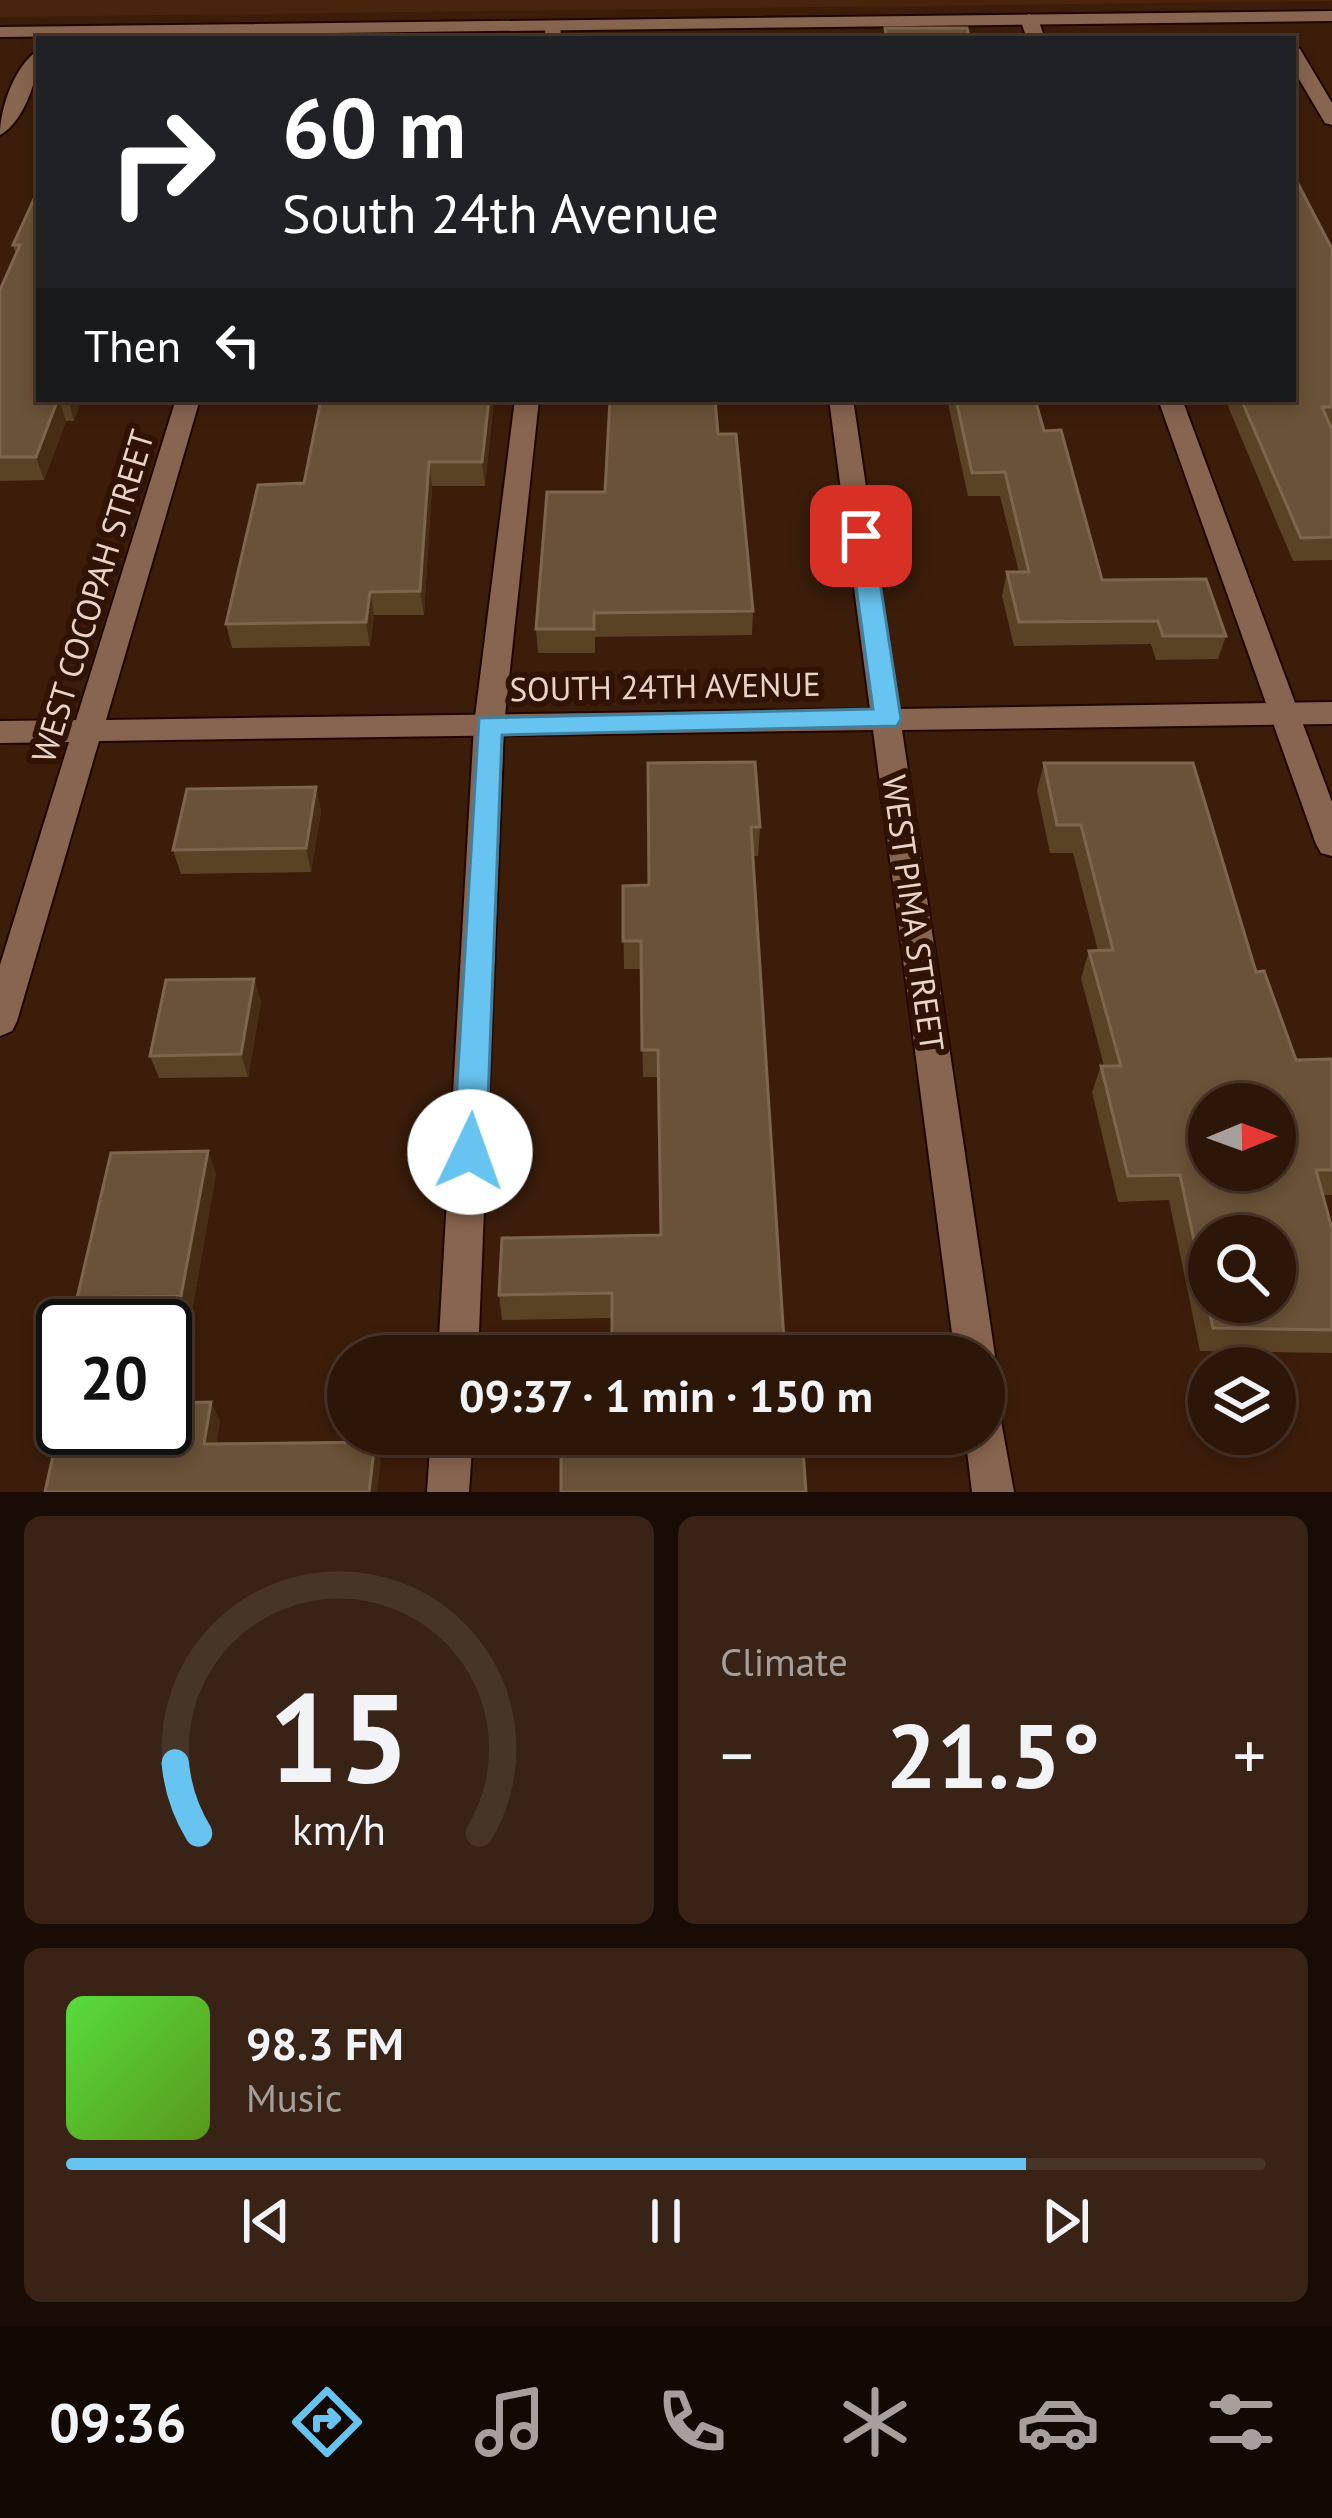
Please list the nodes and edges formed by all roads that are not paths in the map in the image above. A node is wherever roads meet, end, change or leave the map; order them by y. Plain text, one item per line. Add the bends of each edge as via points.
1 (1271, 16) junction
2 (1332, 16) edge
3 (1029, 19) junction
4 (788, 31) edge
5 (0, 32) edge
6 (553, 32) edge
7 (298, 34) edge
8 (50, 35) edge
9 (1035, 36) edge
10 (1283, 36) edge
11 (1296, 58) edge
12 (36, 62) edge
13 (1332, 119) edge
14 (0, 129) edge
15 (187, 402) edge
16 (527, 402) edge
17 (841, 402) edge
18 (1171, 402) edge
19 (1332, 713) edge
20 (1286, 714) junction
21 (888, 719) junction
22 (489, 725) junction
23 (89, 731) junction
24 (0, 732) edge
25 (1332, 844) edge
26 (0, 1021) edge
27 (459, 1335) edge
28 (971, 1335) edge
29 (451, 1455) edge
30 (988, 1455) edge
31 (448, 1492) edge
32 (993, 1492) edge

1 - 2 street
1 - 3 street
1 - 10 street
3 - 4 street
3 - 9 street
4 - 6 street
5 - 8 street
6 - 7 street
7 - 8 street
11 - 13 street
12 - 14 street
15 - 23 street, WEST COCOPAH STREET
16 - 22 street
17 - 21 street, WEST PIMA STREET
18 - 20 street
19 - 20 street, SOUTH 24TH AVENUE
20 - 21 street, SOUTH 24TH AVENUE
20 - 25 street
21 - 22 street, SOUTH 24TH AVENUE
21 - 28 street, WEST PIMA STREET
22 - 23 street, SOUTH 24TH AVENUE
22 - 27 street
23 - 24 street, SOUTH 24TH AVENUE
23 - 26 street, WEST COCOPAH STREET
29 - 31 street
30 - 32 street

